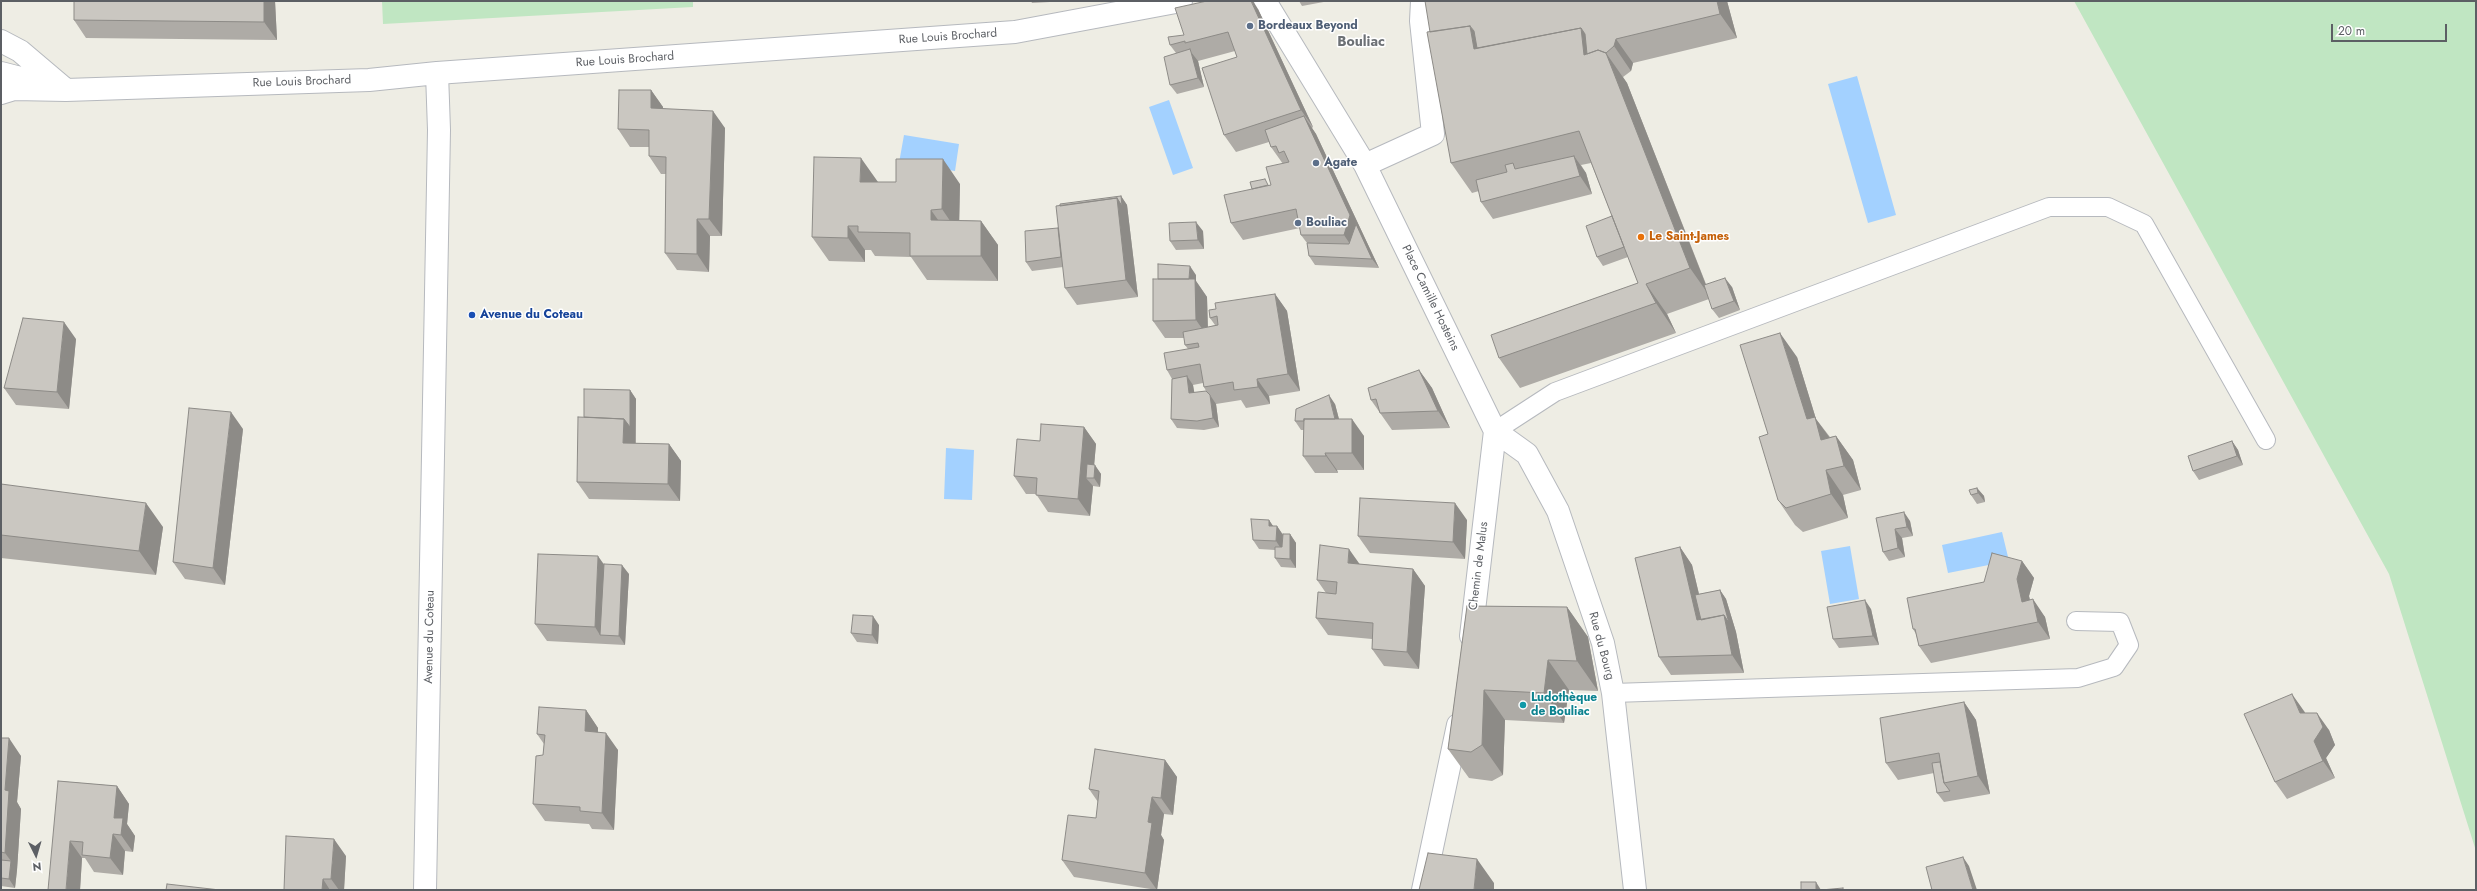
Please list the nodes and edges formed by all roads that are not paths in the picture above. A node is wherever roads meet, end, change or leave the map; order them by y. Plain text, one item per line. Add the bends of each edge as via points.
1 (1181, 1) edge
2 (1265, 1) edge
3 (1422, 1) edge
4 (1, 41) edge
5 (1, 73) edge
6 (437, 73) junction
7 (66, 90) junction
8 (1, 93) edge
9 (1365, 165) junction
10 (1495, 430) junction
11 (2266, 440) dead end
12 (2076, 621) dead end
13 (1469, 655) edge
14 (1613, 693) junction
15 (1462, 708) edge
16 (425, 890) edge
17 (1423, 890) edge
18 (1635, 890) edge

1 - 6 street, Rue Louis Brochard via 1015,32
2 - 9 street, Place Camille Hosteins
3 - 9 street via 1421,21 1433,134
4 - 7 street via 20,51
5 - 7 street
6 - 7 street, Rue Louis Brochard via 369,80
6 - 16 street, Avenue du Coteau via 439,130
7 - 8 street via 14,89
9 - 10 street, Place Camille Hosteins
10 - 11 lane via 1555,392 2048,207 2108,207 2144,224
10 - 13 street, Chemin de Malus
10 - 14 street, Rue du Bourg via 1527,454 1558,511 1603,643
12 - 14 lane via 2120,622 2129,645 2114,667 2078,678
14 - 18 street, Rue du Bourg
15 - 17 street

